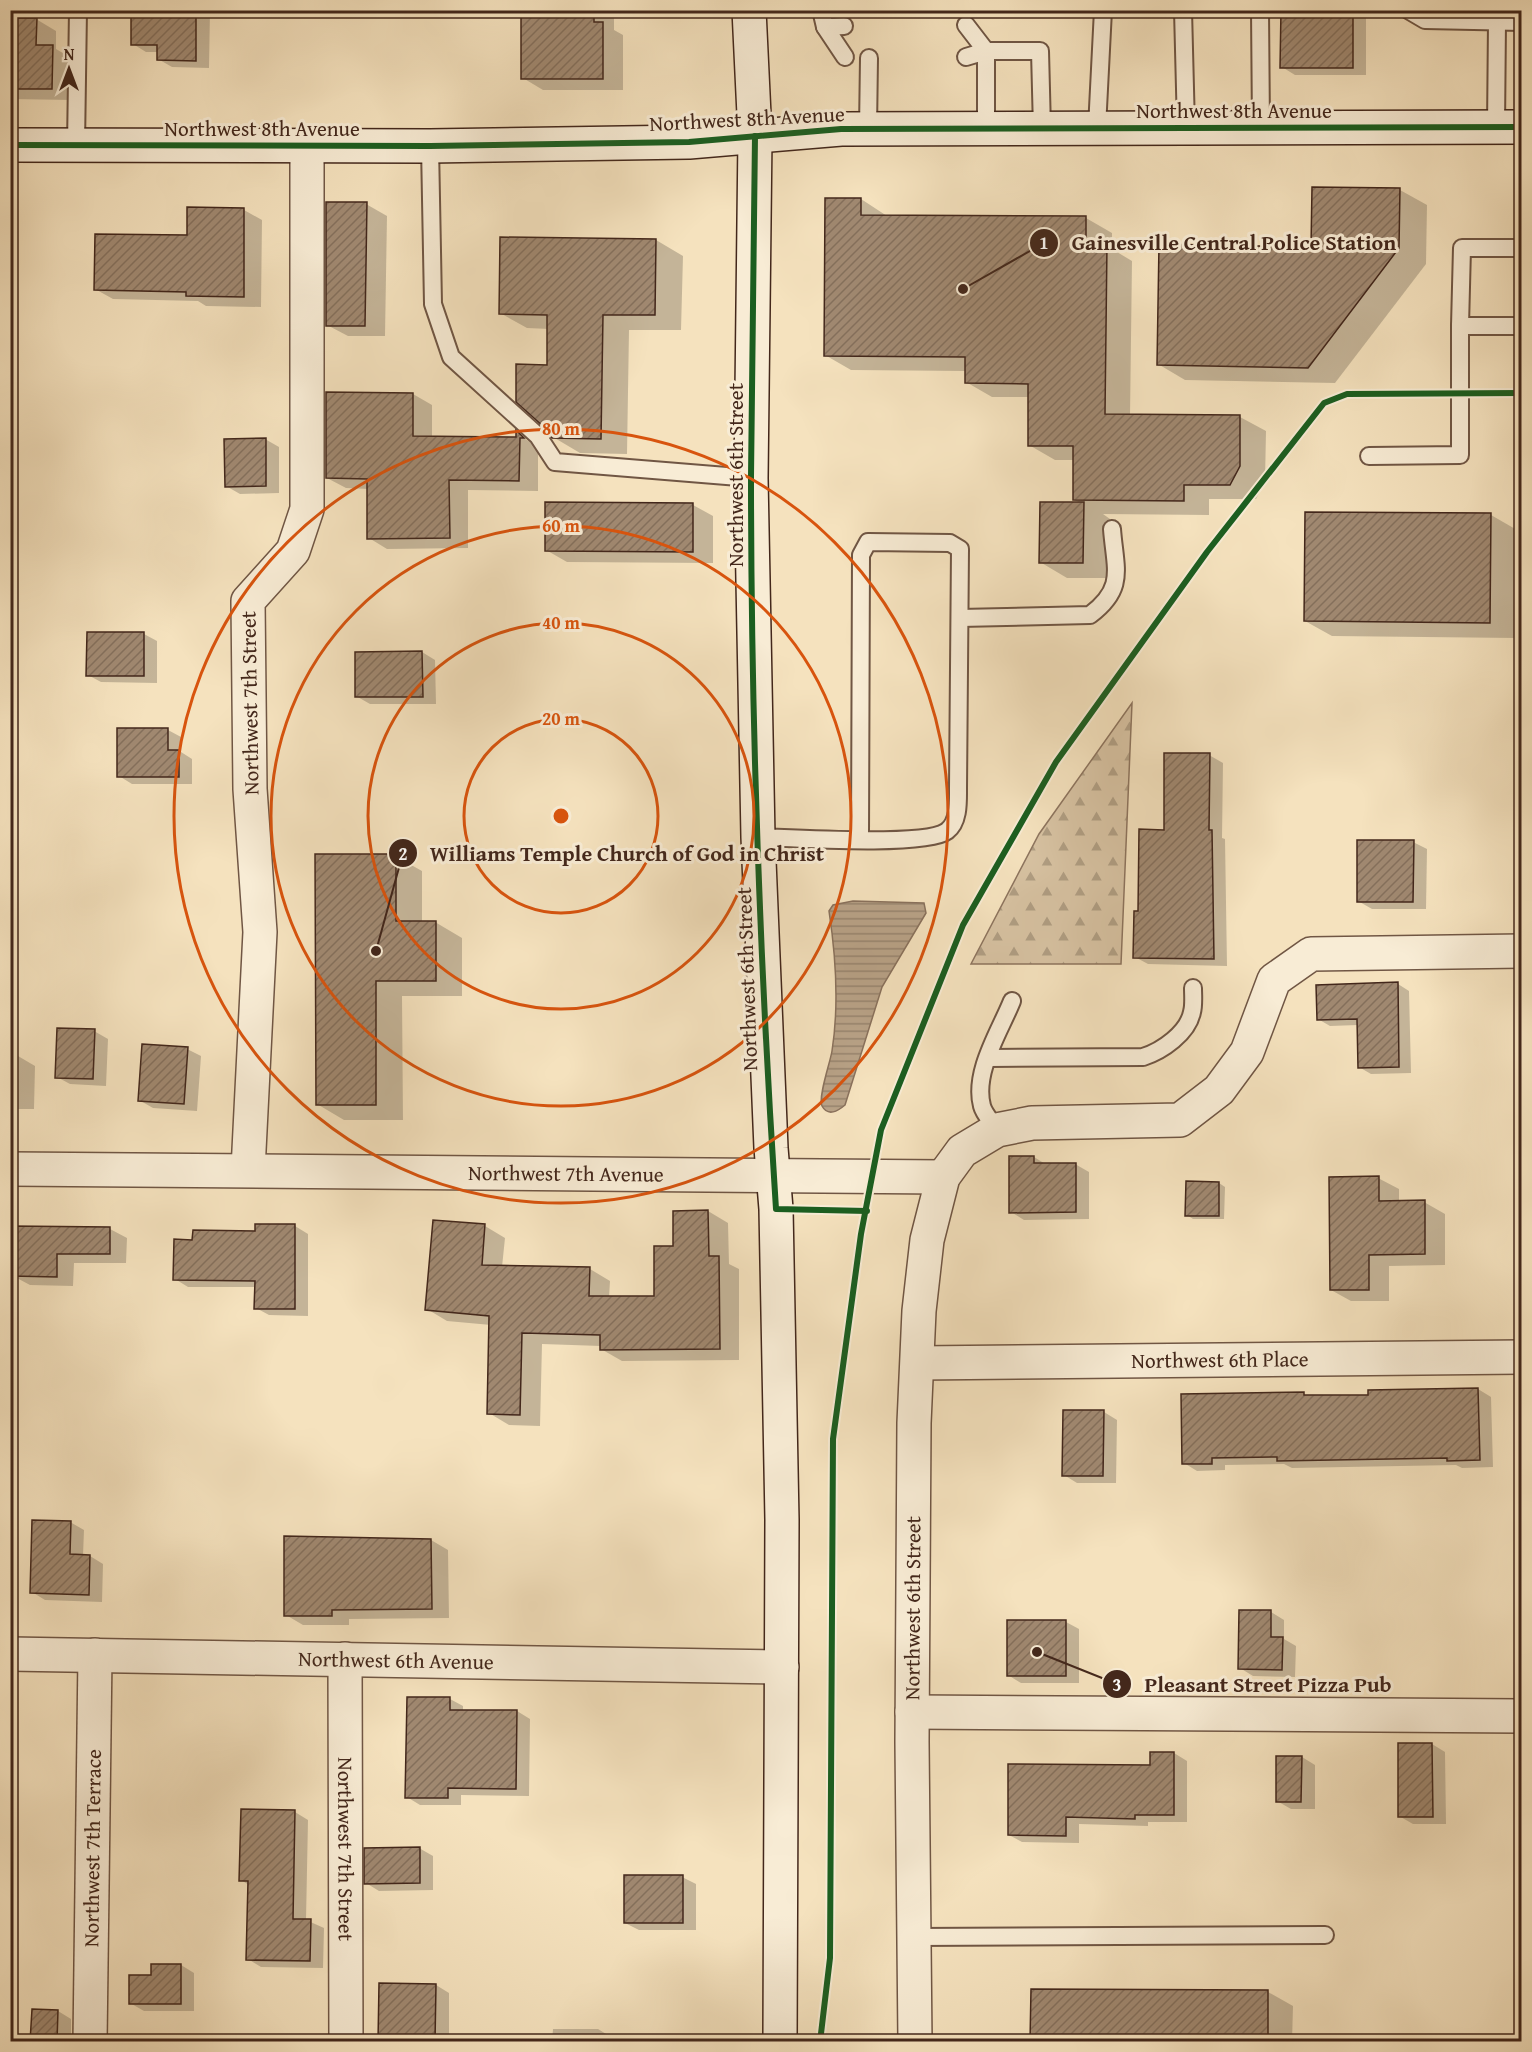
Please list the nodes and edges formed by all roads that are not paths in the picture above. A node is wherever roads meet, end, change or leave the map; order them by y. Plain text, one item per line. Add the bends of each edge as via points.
1 (78, 10) edge
2 (749, 10) edge
3 (821, 10) edge
4 (1103, 10) edge
5 (1183, 10) edge
6 (1260, 10) edge
7 (1408, 10) edge
8 (1497, 22) junction
9 (1521, 22) edge
10 (966, 25) dead end
11 (844, 26) dead end
12 (825, 27) junction
13 (986, 51) junction
14 (845, 57) dead end
15 (966, 57) dead end
16 (869, 58) dead end
17 (1509, 127) edge
18 (1097, 128) junction
19 (1186, 128) junction
20 (1261, 128) junction
21 (868, 129) junction
22 (986, 129) junction
23 (1042, 129) junction
24 (755, 136) junction
25 (10, 145) edge
26 (76, 145) junction
27 (307, 146) junction
28 (430, 146) junction
29 (1521, 248) edge
30 (1460, 326) junction
31 (1521, 326) edge
32 (1369, 456) dead end
33 (752, 478) junction
34 (1112, 529) dead end
35 (960, 618) junction
36 (758, 837) junction
37 (860, 838) junction
38 (1521, 951) edge
39 (1193, 988) dead end
40 (1012, 1002) dead end
41 (989, 1058) junction
42 (997, 1130) junction
43 (10, 1169) edge
44 (248, 1170) junction
45 (774, 1174) junction
46 (943, 1177) junction
47 (1521, 1357) edge
48 (918, 1363) junction
49 (10, 1654) edge
50 (95, 1655) junction
51 (345, 1659) junction
52 (782, 1667) junction
53 (912, 1712) junction
54 (1521, 1716) edge
55 (1325, 1935) dead end
56 (914, 1937) junction
57 (90, 2042) edge
58 (346, 2042) edge
59 (780, 2042) edge
60 (915, 2042) edge

1 - 26 lane
2 - 24 street, Northwest 6th Street
3 - 12 lane
4 - 18 lane
5 - 19 lane
6 - 20 lane
7 - 8 lane via 1425,20
8 - 9 lane
8 - 17 lane
10 - 13 lane
11 - 12 lane
12 - 14 lane
13 - 15 lane
13 - 22 lane
13 - 23 lane via 1040,51
16 - 21 lane
17 - 20 street, Northwest 8th Avenue
18 - 19 street, Northwest 8th Avenue
18 - 23 street, Northwest 8th Avenue
19 - 20 street, Northwest 8th Avenue
21 - 22 street, Northwest 8th Avenue
21 - 24 street, Northwest 8th Avenue
22 - 23 street, Northwest 8th Avenue
24 - 28 street, Northwest 8th Avenue via 689,142
24 - 33 street, Northwest 6th Street
25 - 26 street, Northwest 8th Avenue
26 - 27 street, Northwest 8th Avenue
27 - 28 street, Northwest 8th Avenue
27 - 44 street, Northwest 7th Street via 307,509 293,551 248,601 250,789 260,932
28 - 33 lane via 433,304 451,357 538,435 555,462
29 - 30 lane via 1462,248
30 - 31 lane
30 - 32 lane via 1460,455
33 - 36 street, Northwest 6th Street
34 - 35 lane via 1116,585 1106,603 1090,615
35 - 37 lane via 957,814 947,831 927,838
35 - 37 lane via 960,549 950,543 868,542 861,555
36 - 37 lane
36 - 45 street, Northwest 6th Street
38 - 42 street via 1311,954 1274,980 1247,1052 1219,1090 1180,1120 1032,1123
39 - 41 lane via 1188,1023 1155,1053 1143,1057
40 - 41 lane
41 - 42 lane via 983,1073 981,1100
42 - 46 street via 962,1151
43 - 44 street, Northwest 7th Avenue
44 - 45 street, Northwest 7th Avenue
45 - 46 street, Northwest 7th Avenue
45 - 52 street, Northwest 6th Street
46 - 48 street, Northwest 6th Street via 927,1240
47 - 48 street, Northwest 6th Place
48 - 53 street, Northwest 6th Street
49 - 50 street, Northwest 6th Avenue
50 - 51 street, Northwest 6th Avenue
50 - 57 street, Northwest 7th Terrace
51 - 52 street, Northwest 6th Avenue
51 - 58 street, Northwest 7th Street
52 - 59 street, Northwest 6th Street
53 - 54 street
53 - 56 street, Northwest 6th Street
55 - 56 lane
56 - 60 street, Northwest 6th Street

